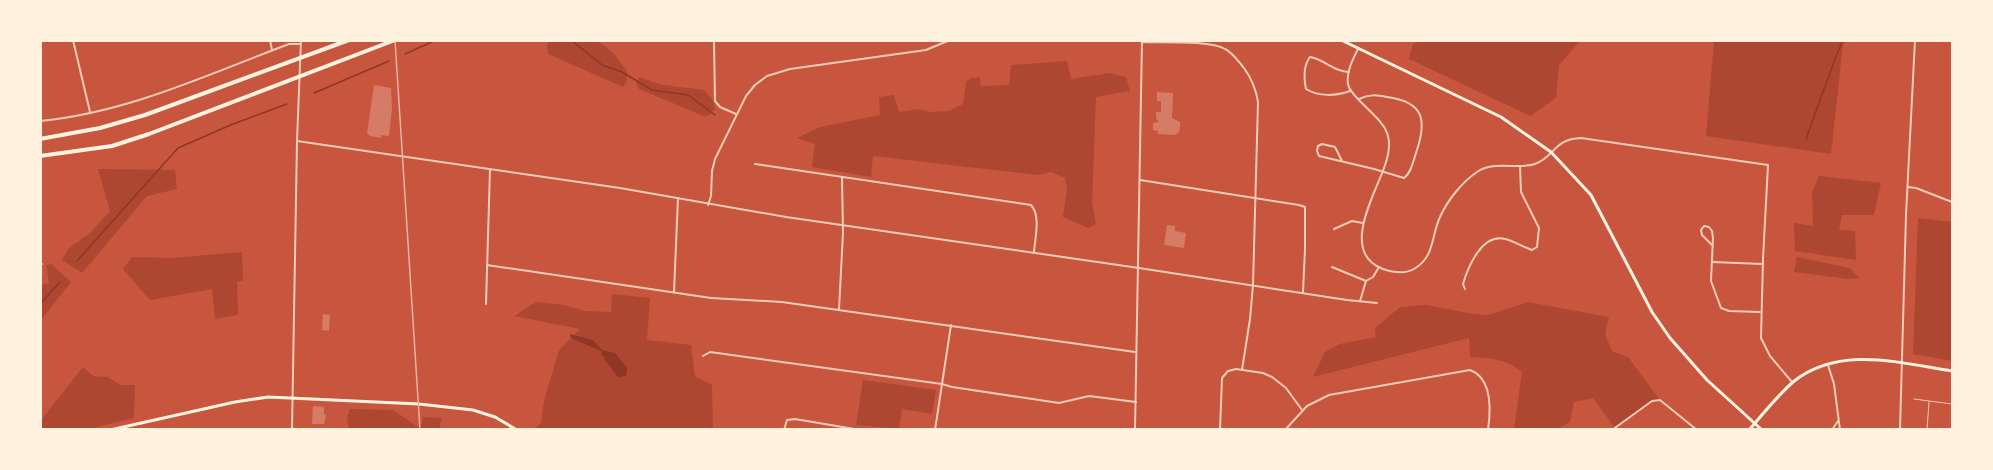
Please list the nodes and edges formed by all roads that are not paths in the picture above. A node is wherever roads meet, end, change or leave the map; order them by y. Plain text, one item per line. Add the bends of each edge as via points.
1 (73, 40) edge
2 (270, 40) edge
3 (349, 40) edge
4 (714, 40) edge
5 (950, 40) edge
6 (1341, 40) edge
7 (1915, 40) edge
8 (394, 41) edge
9 (1142, 41) edge
10 (301, 42) edge
11 (1358, 49) junction
12 (272, 50) junction
13 (1349, 72) junction
14 (1351, 91) junction
15 (1359, 99) junction
16 (90, 112) junction
17 (736, 114) junction
18 (40, 121) edge
19 (40, 139) edge
20 (297, 141) junction
21 (1551, 152) junction
22 (40, 156) edge
23 (1342, 161) junction
24 (755, 164) dead end
25 (1520, 166) junction
26 (490, 169) junction
27 (1383, 172) junction
28 (842, 177) junction
29 (1139, 180) junction
30 (1908, 187) junction
31 (678, 198) junction
32 (1254, 198) junction
33 (1953, 202) edge
34 (708, 205) junction
35 (1363, 223) junction
36 (841, 224) junction
37 (1334, 229) dead end
38 (1712, 245) junction
39 (1034, 252) junction
40 (1712, 262) junction
41 (1763, 264) junction
42 (488, 265) junction
43 (1332, 267) dead end
44 (1379, 267) junction
45 (1139, 268) junction
46 (1366, 281) junction
47 (1253, 285) junction
48 (1465, 289) dead end
49 (674, 292) junction
50 (1302, 292) junction
51 (1360, 301) junction
52 (1377, 303) dead end
53 (486, 304) dead end
54 (839, 309) junction
55 (1761, 312) junction
56 (951, 325) junction
57 (1137, 352) junction
58 (703, 356) dead end
59 (1828, 364) junction
60 (1902, 364) junction
61 (1242, 370) junction
62 (1953, 371) edge
63 (1792, 383) junction
64 (942, 384) junction
65 (294, 397) junction
66 (1914, 399) dead end
67 (1929, 401) junction
68 (1136, 402) junction
69 (1953, 404) edge
70 (1302, 410) junction
71 (1839, 418) junction
72 (1755, 423) junction
73 (110, 429) edge
74 (292, 429) edge
75 (517, 429) edge
76 (784, 429) edge
77 (860, 429) edge
78 (935, 429) edge
79 (1135, 429) edge
80 (1220, 429) edge
81 (1285, 429) edge
82 (1488, 429) edge
83 (1612, 429) edge
84 (1697, 429) edge
85 (1749, 429) edge
86 (1762, 429) edge
87 (1833, 429) edge
88 (1840, 429) edge
89 (1900, 429) edge
90 (1927, 429) edge

1 - 16 street
2 - 12 street
3 - 19 highway via 145,115
4 - 17 street via 715,101
5 - 17 street via 926,50 779,71 755,85
6 - 11 main road
7 - 30 street
8 - 22 highway via 149,135 112,146
9 - 29 street
9 - 32 street via 1224,48 1251,78 1258,102
10 - 12 street
10 - 20 street
11 - 13 street
11 - 21 main road via 1501,117
12 - 16 street via 158,94
13 - 14 street
13 - 14 street via 1335,70 1310,57 1303,76 1306,89 1312,93 1338,96
14 - 15 street
15 - 27 street via 1389,134 1390,150
15 - 27 street via 1374,95 1402,99 1422,118 1423,134 1407,176 1399,178
16 - 18 street
17 - 34 street via 715,159
20 - 26 street
20 - 65 street
21 - 25 street via 1538,163
21 - 41 street via 1563,141 1581,138 1768,165
21 - 72 main road via 1591,195 1652,312 1670,338 1707,380
23 - 23 street via 1335,147 1318,146 1319,156
23 - 27 street
24 - 28 street
25 - 44 street via 1478,170 1466,180 1439,218 1426,259 1413,270 1393,272
25 - 48 street via 1521,192 1539,228 1537,247 1532,250 1503,238 1488,241 1466,275
26 - 31 street
26 - 42 street
27 - 35 street
28 - 36 street
28 - 39 street via 1031,205 1036,219
29 - 32 street
29 - 45 street
30 - 33 street
30 - 60 street
31 - 34 street
31 - 49 street
32 - 47 street
32 - 50 street via 1305,207
34 - 36 street
35 - 37 street via 1352,221
35 - 44 street via 1360,241 1367,256
36 - 39 street
36 - 54 street
38 - 38 street via 1713,231 1704,226 1702,235
38 - 40 street
39 - 45 street
40 - 41 street
40 - 55 street via 1712,286 1721,308
41 - 55 street
42 - 49 street
42 - 53 street
43 - 46 street
44 - 46 street
45 - 47 street
45 - 57 street
46 - 51 street
47 - 50 street
47 - 61 street
49 - 54 street
50 - 51 street
51 - 52 street
54 - 56 street
55 - 63 street via 1763,343
56 - 57 street
56 - 64 street
57 - 68 street
58 - 64 street via 710,352
59 - 60 main road via 1865,359
59 - 63 main road
59 - 71 street
60 - 62 main road
60 - 89 street
61 - 70 street via 1272,377
61 - 80 street via 1228,371 1222,378
63 - 72 main road
64 - 68 street via 1060,403 1089,396
64 - 78 street
65 - 73 main road via 234,402
65 - 74 street
65 - 75 main road via 472,410
66 - 67 lane
67 - 69 lane
67 - 90 lane
68 - 79 street
70 - 81 street
70 - 82 street via 1344,391 1470,370 1485,381
71 - 87 street
71 - 88 street
72 - 85 main road
72 - 86 main road
76 - 77 street via 787,420 795,420
83 - 84 street via 1652,401 1660,400

